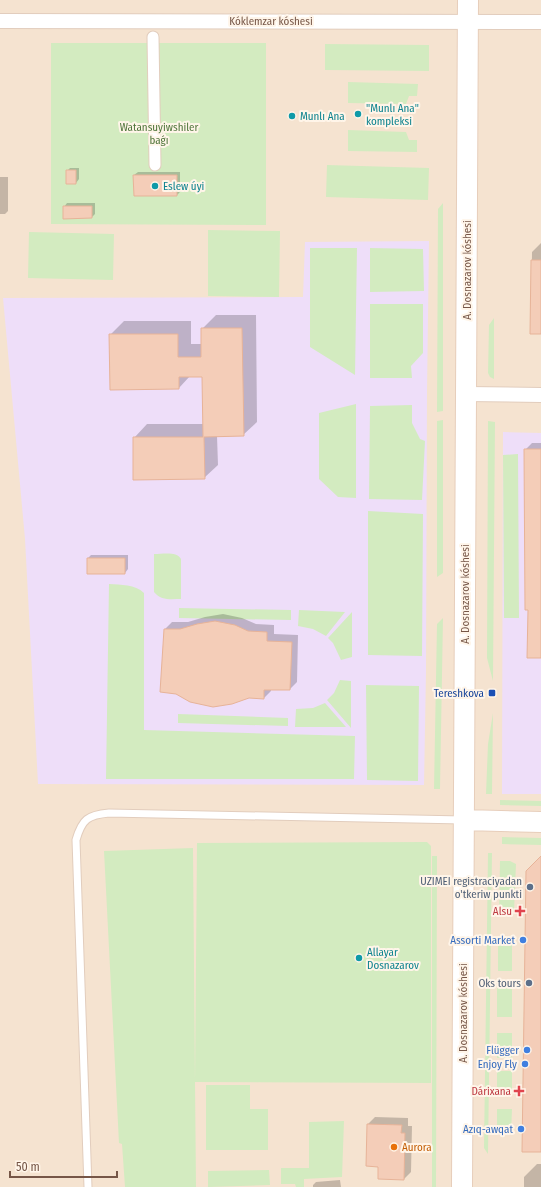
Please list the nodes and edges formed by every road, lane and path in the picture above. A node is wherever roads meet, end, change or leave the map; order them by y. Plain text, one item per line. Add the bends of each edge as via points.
1 (468, 0) edge
2 (0, 21) edge
3 (468, 21) junction
4 (541, 22) edge
5 (153, 37) dead end
6 (155, 165) dead end
7 (466, 394) junction
8 (541, 395) edge
9 (464, 820) junction
10 (541, 822) edge
11 (88, 1187) edge
12 (462, 1187) edge

1 - 3 main road, A. Dosnazarov kóshesi
2 - 3 street, Kóklemzar kóshesi
3 - 4 street, Kóklemzar kóshesi
3 - 7 main road, A. Dosnazarov kóshesi
5 - 6 street
7 - 8 street
7 - 9 main road, A. Dosnazarov kóshesi
9 - 10 main road
9 - 11 lane via 110,813 94,814 85,820 79,828 76,840
9 - 12 main road, A. Dosnazarov kóshesi

